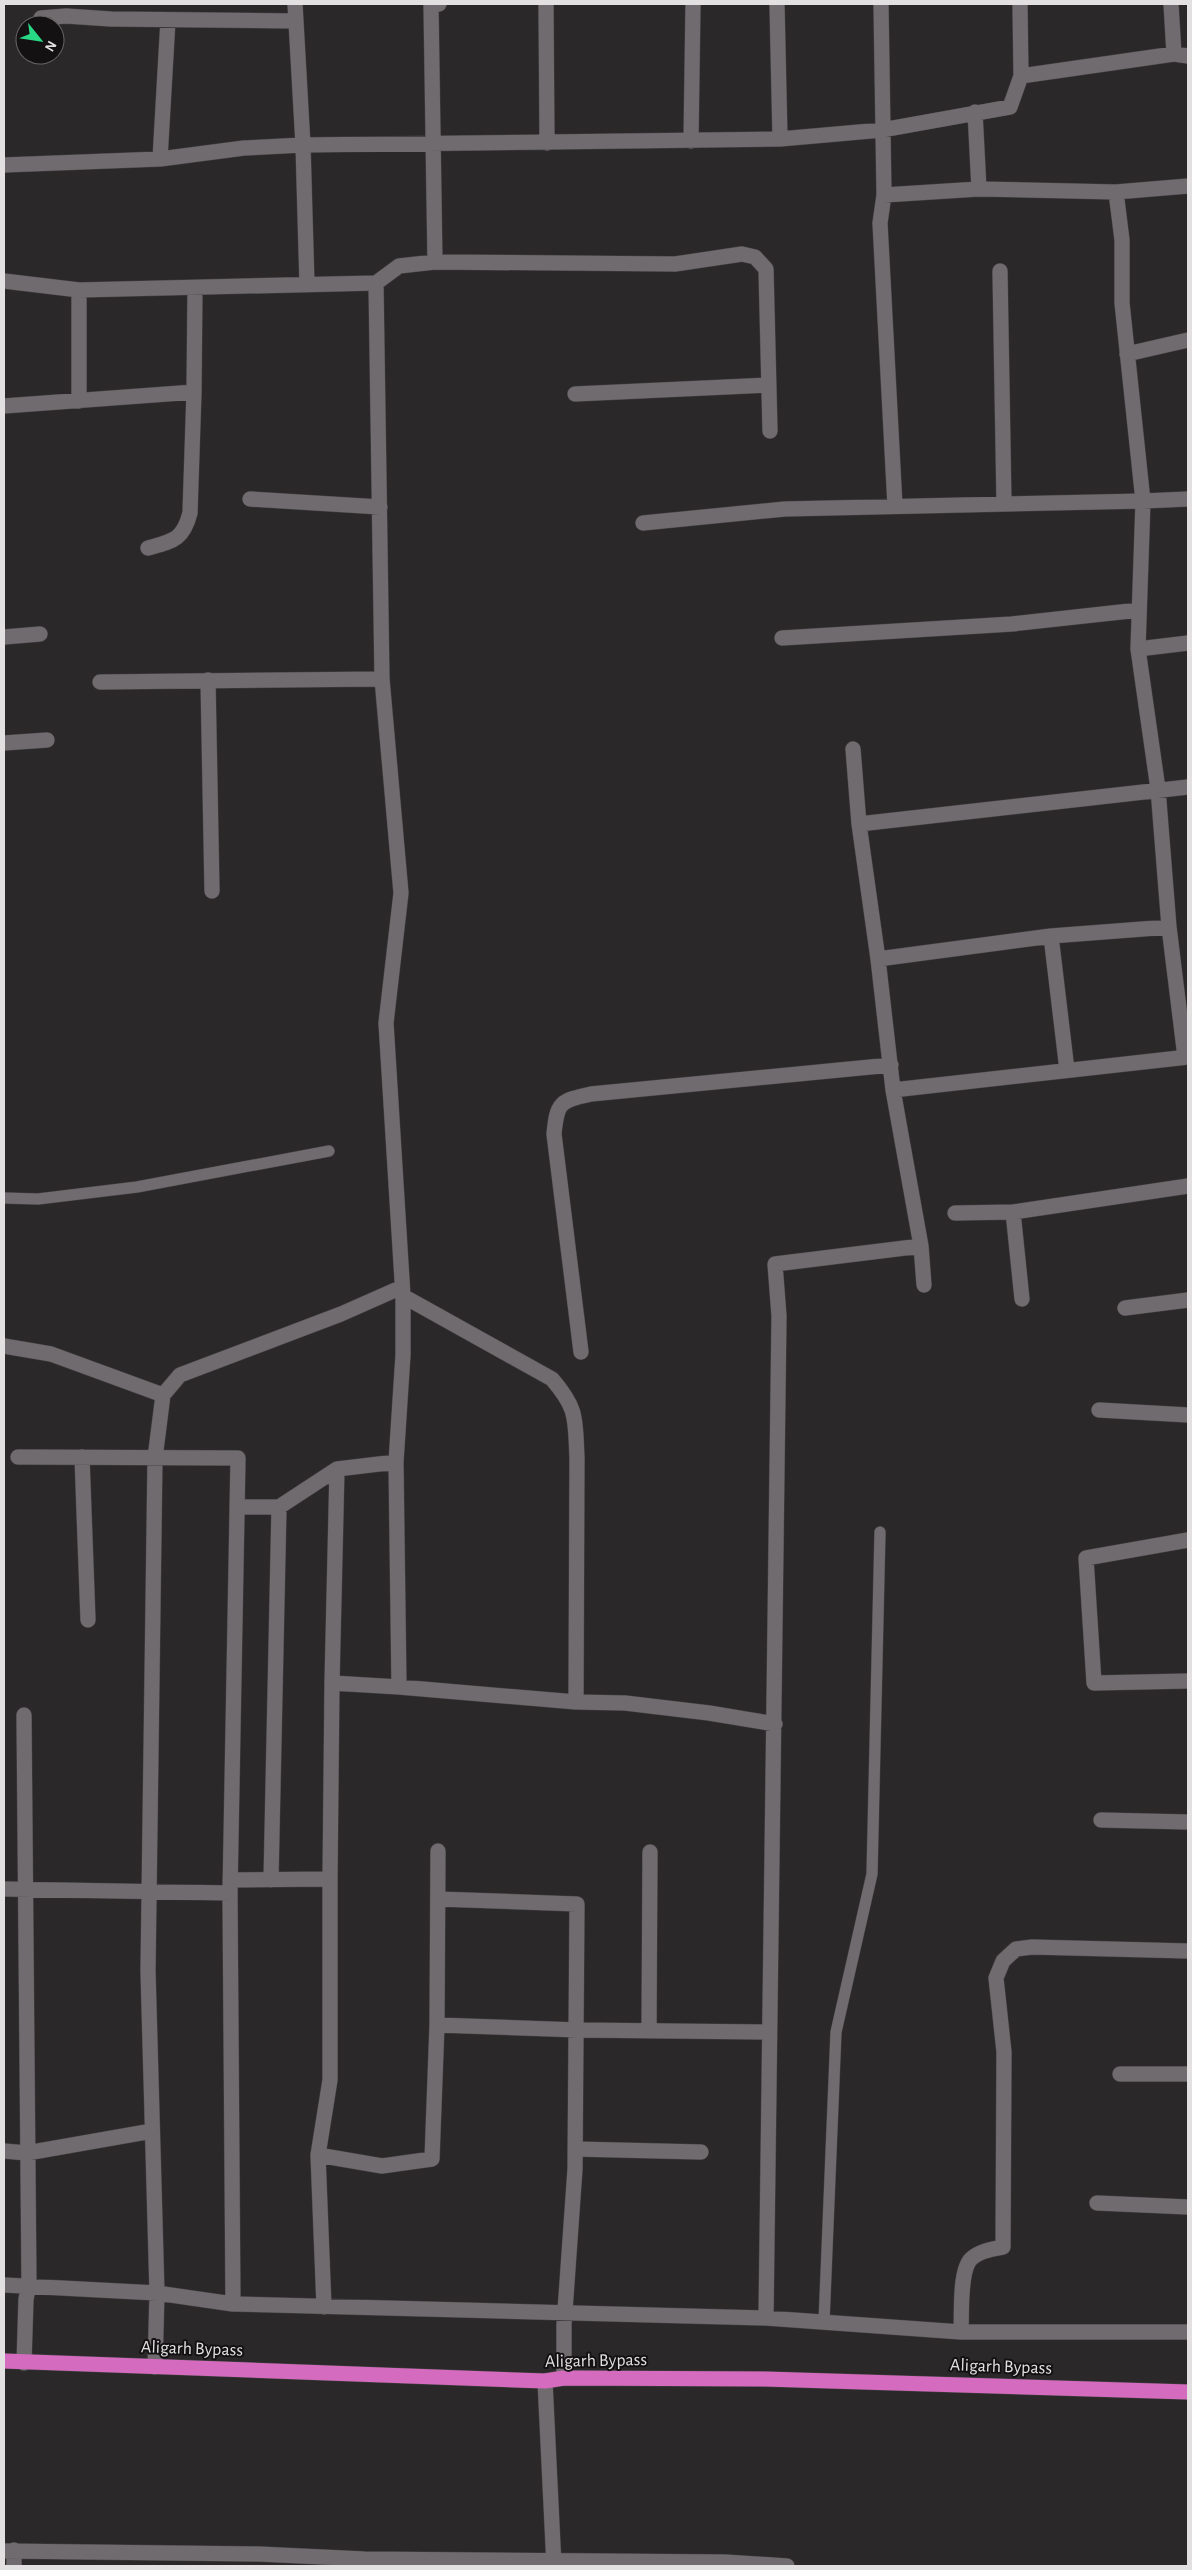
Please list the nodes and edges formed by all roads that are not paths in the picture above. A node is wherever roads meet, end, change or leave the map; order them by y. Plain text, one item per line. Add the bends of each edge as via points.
1 (295, 4) edge
2 (433, 4) edge
3 (546, 4) edge
4 (693, 4) edge
5 (777, 4) edge
6 (881, 4) edge
7 (1020, 4) edge
8 (1171, 4) edge
9 (65, 16) edge
10 (168, 20) junction
11 (295, 21) junction
12 (1181, 55) edge
13 (1021, 76) junction
14 (975, 112) junction
15 (882, 130) junction
16 (780, 139) junction
17 (691, 141) junction
18 (547, 143) junction
19 (435, 144) junction
20 (303, 145) junction
21 (160, 159) junction
22 (4, 165) edge
23 (1188, 186) edge
24 (979, 189) junction
25 (1116, 192) junction
26 (884, 196) junction
27 (435, 262) junction
28 (1000, 271) dead end
29 (4, 281) edge
30 (376, 283) junction
31 (307, 285) junction
32 (194, 288) junction
33 (79, 290) junction
34 (1188, 340) edge
35 (1127, 354) junction
36 (769, 385) junction
37 (194, 392) junction
38 (574, 394) dead end
39 (79, 401) junction
40 (4, 406) edge
41 (770, 431) dead end
42 (250, 499) dead end
43 (1188, 499) edge
44 (1143, 501) junction
45 (1004, 504) junction
46 (380, 506) junction
47 (895, 506) junction
48 (643, 523) dead end
49 (148, 548) dead end
50 (1139, 610) junction
51 (40, 634) dead end
52 (4, 637) edge
53 (782, 638) dead end
54 (1188, 643) edge
55 (1138, 649) junction
56 (382, 679) junction
57 (208, 680) junction
58 (100, 682) dead end
59 (47, 740) dead end
60 (4, 743) edge
61 (853, 749) dead end
62 (1188, 787) edge
63 (1158, 789) junction
64 (859, 824) junction
65 (212, 892) dead end
66 (1169, 927) junction
67 (1051, 936) junction
68 (878, 959) junction
69 (1186, 1057) edge
70 (891, 1065) junction
71 (1067, 1070) junction
72 (893, 1090) junction
73 (329, 1151) dead end
74 (1188, 1186) edge
75 (4, 1198) edge
76 (1013, 1212) junction
77 (955, 1213) dead end
78 (921, 1246) junction
79 (924, 1285) dead end
80 (403, 1291) junction
81 (1022, 1299) dead end
82 (1188, 1300) edge
83 (1125, 1308) dead end
84 (4, 1346) edge
85 (581, 1352) dead end
86 (163, 1395) junction
87 (1098, 1410) dead end
88 (1188, 1415) edge
89 (18, 1457) dead end
90 (82, 1457) junction
91 (155, 1458) junction
92 (396, 1462) junction
93 (337, 1469) junction
94 (237, 1507) junction
95 (279, 1507) junction
96 (880, 1532) dead end
97 (1188, 1540) edge
98 (88, 1620) dead end
99 (1188, 1681) edge
100 (332, 1683) junction
101 (398, 1687) junction
102 (576, 1702) junction
103 (24, 1715) dead end
104 (775, 1724) junction
105 (1102, 1820) dead end
106 (1188, 1822) edge
107 (438, 1851) dead end
108 (650, 1852) dead end
109 (271, 1880) junction
110 (330, 1880) junction
111 (230, 1886) junction
112 (4, 1890) edge
113 (26, 1890) junction
114 (150, 1892) junction
115 (438, 1899) junction
116 (1188, 1951) edge
117 (437, 2025) junction
118 (578, 2030) junction
119 (649, 2031) junction
120 (768, 2032) junction
121 (1120, 2074) dead end
122 (1188, 2074) edge
123 (152, 2131) junction
124 (575, 2149) junction
125 (4, 2150) edge
126 (701, 2152) dead end
127 (27, 2153) junction
128 (318, 2154) junction
129 (1097, 2203) dead end
130 (1188, 2207) edge
131 (4, 2285) edge
132 (28, 2292) junction
133 (156, 2300) junction
134 (233, 2304) junction
135 (324, 2307) junction
136 (766, 2318) junction
137 (564, 2319) junction
138 (824, 2322) junction
139 (961, 2332) junction
140 (1188, 2332) edge
141 (4, 2361) edge
142 (24, 2363) junction
143 (155, 2366) junction
144 (564, 2378) junction
145 (545, 2381) junction
146 (1188, 2392) edge
147 (9, 2550) edge
148 (188, 2560) edge
149 (364, 2563) edge
150 (554, 2564) edge
151 (725, 2564) edge
152 (14, 2566) edge
153 (787, 2566) edge

1 - 11 street
2 - 19 street
3 - 18 street
4 - 17 street
5 - 16 street
6 - 15 street
7 - 13 street
8 - 12 street
9 - 10 street
10 - 11 street
10 - 21 street
11 - 20 street
12 - 13 street
13 - 14 street via 1010,108
14 - 15 street
14 - 24 street
15 - 16 street
15 - 26 street
16 - 17 street
17 - 18 street
18 - 19 street
19 - 20 street
19 - 27 street
20 - 21 street via 244,148
20 - 31 street
21 - 22 street
23 - 25 street
24 - 25 street
24 - 26 street
25 - 35 street via 1122,240 1122,303
26 - 47 street via 880,223
27 - 30 street via 399,266
27 - 36 street via 675,264 742,254 755,257 766,269
28 - 45 street
29 - 33 street
30 - 31 street
30 - 46 street
31 - 32 street
32 - 33 street
32 - 37 street
33 - 39 street
34 - 35 street
35 - 44 street
36 - 38 street
36 - 41 street
37 - 39 street
37 - 49 street via 190,513 186,530 172,541
39 - 40 street
42 - 46 street
43 - 44 street
44 - 45 street
44 - 50 street
45 - 47 street
46 - 56 street
47 - 48 street via 786,509
50 - 53 street via 1012,624
50 - 55 street
51 - 52 street
54 - 55 street
55 - 63 street
56 - 57 street
56 - 80 street via 401,893 386,1023
57 - 58 street
57 - 65 street
59 - 60 street
61 - 64 street
62 - 63 street
63 - 64 street
63 - 66 street
64 - 68 street
66 - 67 street
66 - 69 street
67 - 68 street
67 - 71 street
68 - 70 street
69 - 71 street
70 - 72 street
70 - 85 street via 591,1094 566,1100 556,1113 554,1134
71 - 72 street
72 - 78 street
73 - 75 lane via 137,1186 38,1199
74 - 76 street
76 - 77 street
76 - 81 street
78 - 79 street
78 - 104 street via 775,1264 780,1316
80 - 86 street via 180,1375
80 - 92 street via 403,1355
80 - 102 street via 552,1379 568,1398 575,1419 577,1458
82 - 83 street
84 - 86 street via 51,1354
86 - 91 street
87 - 88 street
89 - 90 street
90 - 91 street
90 - 98 street
91 - 94 street via 238,1458
91 - 114 street
92 - 93 street
92 - 101 street
93 - 95 street
93 - 100 street
94 - 95 street
94 - 111 street
95 - 109 street
96 - 138 lane via 872,1874 836,2032
97 - 99 street via 1086,1558 1094,1683
100 - 101 street
100 - 110 street
101 - 102 street
102 - 104 street via 625,1703
103 - 113 street
104 - 120 street
105 - 106 street
107 - 115 street
108 - 119 street
109 - 110 street
109 - 111 street
110 - 128 street via 330,2080
111 - 114 street
111 - 134 street
112 - 113 street
113 - 114 street
113 - 127 street
114 - 123 street via 148,1971
115 - 117 street
115 - 118 street via 577,1904
116 - 139 street via 1032,1947 1016,1949 1003,1961 996,1978 1004,2052 1003,2247 981,2252 970,2260 964,2276
117 - 118 street
117 - 128 street via 432,2158 382,2166
118 - 119 street
118 - 124 street
119 - 120 street
120 - 136 street
121 - 122 street
123 - 127 street
123 - 133 street
124 - 126 street
124 - 137 street
125 - 127 street
127 - 132 street
128 - 135 street
129 - 130 street
131 - 132 street
132 - 133 street
132 - 142 street
133 - 134 street
133 - 143 street
134 - 135 street
135 - 137 street
136 - 137 street
136 - 138 street
137 - 144 street
138 - 139 street
139 - 140 street
141 - 142 highway, Aligarh Bypass
142 - 143 highway, Aligarh Bypass
143 - 145 highway, Aligarh Bypass
144 - 145 highway, Aligarh Bypass
144 - 146 highway, Aligarh Bypass via 765,2379
145 - 150 street
147 - 148 street
147 - 152 street
148 - 149 street via 259,2554
149 - 150 street
150 - 151 street
151 - 153 street

